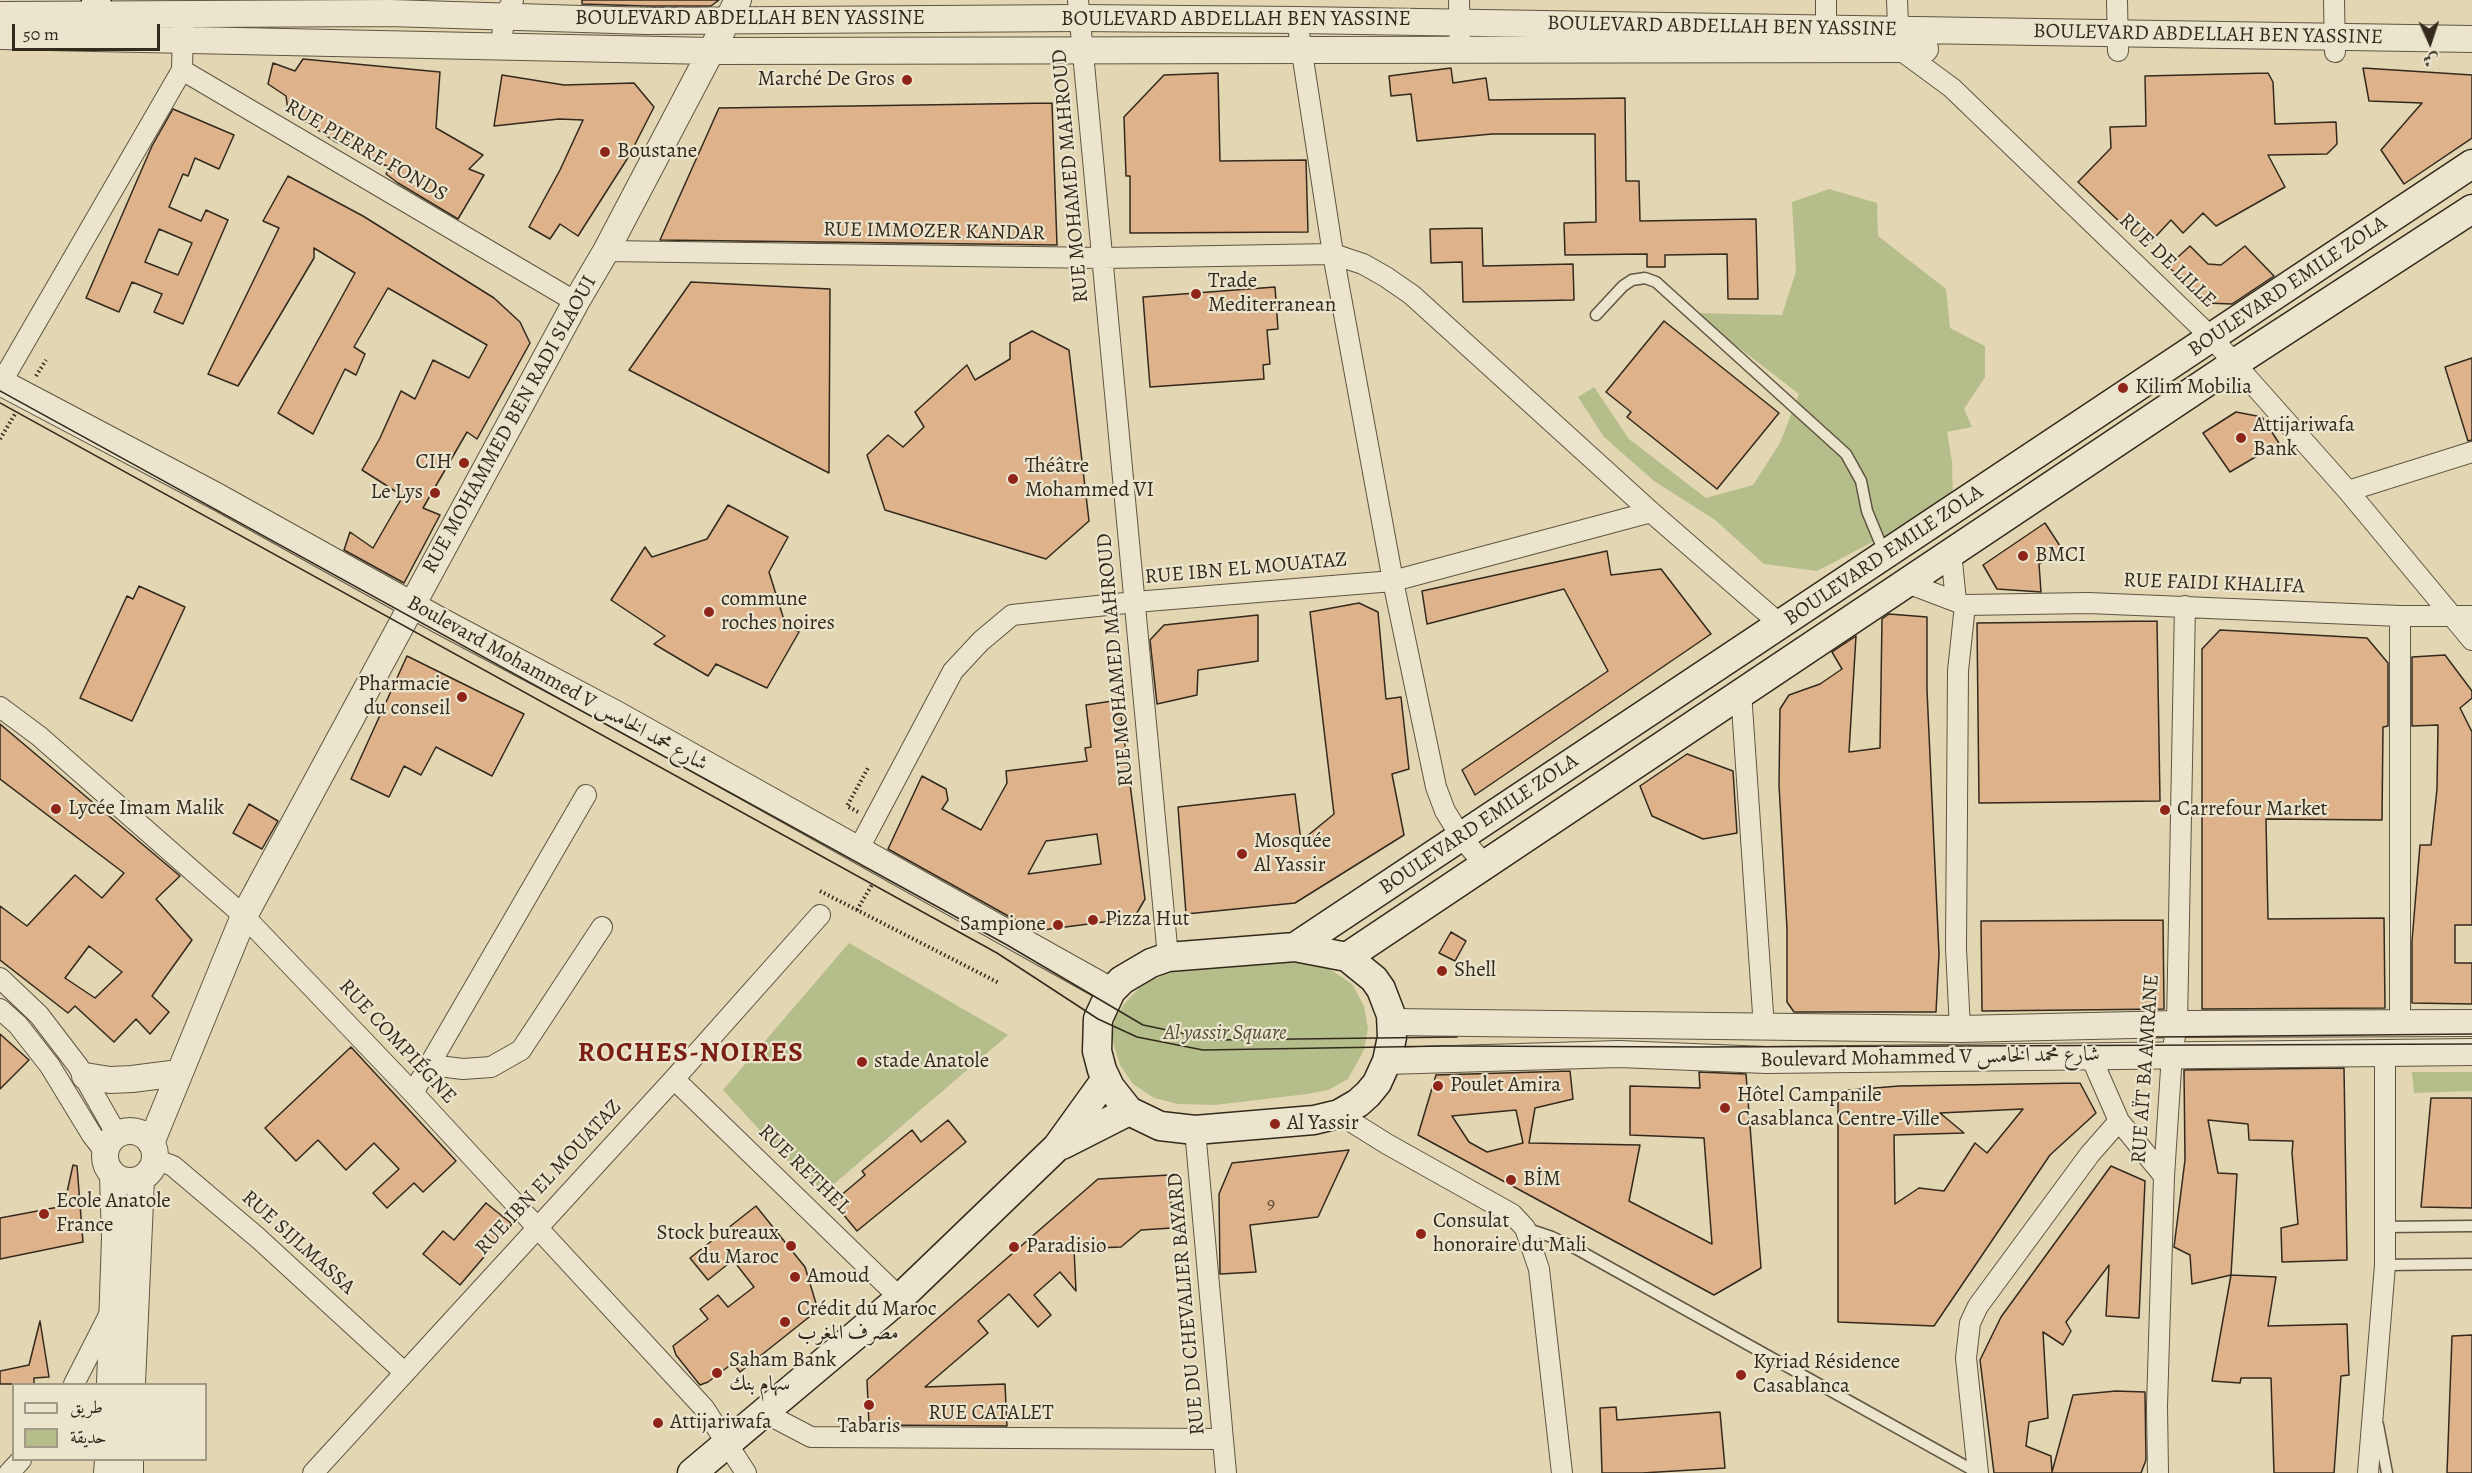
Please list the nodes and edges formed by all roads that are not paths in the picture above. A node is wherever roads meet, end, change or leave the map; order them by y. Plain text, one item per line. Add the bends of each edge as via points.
1 (1826, 0) edge
2 (1897, 0) edge
3 (2117, 0) edge
4 (2334, 0) edge
5 (98, 7) edge
6 (509, 8) edge
7 (1079, 9) edge
8 (733, 10) edge
9 (1459, 11) edge
10 (183, 12) junction
11 (390, 13) junction
12 (0, 15) edge
13 (818, 20) junction
14 (1297, 20) junction
15 (1826, 29) junction
16 (0, 36) edge
17 (183, 38) junction
18 (2472, 39) edge
19 (1899, 40) junction
20 (2118, 43) junction
21 (384, 45) junction
22 (2335, 45) junction
23 (501, 48) junction
24 (1300, 49) junction
25 (711, 51) junction
26 (818, 51) junction
27 (1083, 51) junction
28 (1460, 51) junction
29 (2472, 54) edge
30 (182, 70) junction
31 (2472, 164) edge
32 (2472, 209) edge
33 (606, 251) junction
34 (1333, 254) junction
35 (1103, 258) junction
36 (576, 302) junction
37 (1596, 315) dead end
38 (2212, 338) junction
39 (2235, 363) junction
40 (1, 383) edge
41 (2472, 452) edge
42 (2348, 491) junction
43 (1651, 512) junction
44 (1951, 552) junction
45 (1886, 555) junction
46 (1393, 581) junction
47 (1907, 583) junction
48 (1135, 602) junction
49 (1960, 603) junction
50 (412, 605) junction
51 (2185, 606) junction
52 (2452, 615) junction
53 (2400, 616) junction
54 (2472, 616) edge
55 (1781, 625) junction
56 (2472, 640) edge
57 (1742, 692) junction
58 (0, 707) edge
59 (586, 795) dead end
60 (1461, 837) junction
61 (858, 850) junction
62 (1484, 864) junction
63 (820, 915) dead end
64 (244, 916) junction
65 (602, 927) dead end
66 (1295, 947) junction
67 (1168, 957) junction
68 (1347, 957) junction
69 (0, 978) edge
70 (1111, 991) junction
71 (0, 1009) edge
72 (1392, 1022) junction
73 (2400, 1022) junction
74 (2472, 1023) edge
75 (2177, 1024) junction
76 (1764, 1028) junction
77 (1960, 1029) junction
78 (2472, 1052) edge
79 (2385, 1053) junction
80 (2172, 1054) junction
81 (2091, 1057) junction
82 (1387, 1061) junction
83 (430, 1065) junction
84 (179, 1073) junction
85 (85, 1076) junction
86 (674, 1079) junction
87 (1106, 1079) junction
88 (413, 1093) junction
89 (1129, 1111) junction
90 (1339, 1114) junction
91 (2120, 1121) junction
92 (1195, 1130) junction
93 (1057, 1147) junction
94 (131, 1153) junction
95 (2164, 1176) junction
96 (537, 1226) junction
97 (2472, 1226) edge
98 (2385, 1227) junction
99 (1525, 1228) junction
100 (2472, 1264) edge
101 (2385, 1265) junction
102 (900, 1298) junction
103 (112, 1308) junction
104 (404, 1372) junction
105 (74, 1383) edge
106 (110, 1383) edge
107 (132, 1383) edge
108 (2374, 1401) junction
109 (765, 1413) junction
110 (1223, 1439) junction
111 (728, 1442) junction
112 (20, 1461) edge
113 (9, 1473) edge
114 (313, 1473) edge
115 (692, 1473) edge
116 (746, 1473) edge
117 (1226, 1473) edge
118 (1562, 1473) edge
119 (1978, 1473) edge
120 (2158, 1473) edge
121 (2368, 1473) edge
122 (2387, 1473) edge

1 - 15 street
2 - 19 street
3 - 20 street
4 - 22 street
5 - 10 street, BOULEVARD ABDELLAH BEN YASSINE
5 - 12 street, BOULEVARD ABDELLAH BEN YASSINE
6 - 8 street, BOULEVARD ABDELLAH BEN YASSINE
6 - 11 street, BOULEVARD ABDELLAH BEN YASSINE
6 - 23 street
7 - 13 street, BOULEVARD ABDELLAH BEN YASSINE
7 - 14 street, BOULEVARD ABDELLAH BEN YASSINE
7 - 27 street, RUE MOHAMED MAHROUD
8 - 13 street, BOULEVARD ABDELLAH BEN YASSINE
8 - 25 street, RUE MOHAMMED BEN RADI SLAOUI
9 - 14 street, BOULEVARD ABDELLAH BEN YASSINE
9 - 15 street, BOULEVARD ABDELLAH BEN YASSINE
9 - 28 street
10 - 11 street, BOULEVARD ABDELLAH BEN YASSINE
10 - 17 street
11 - 21 street
13 - 26 street
14 - 24 street
15 - 19 street, BOULEVARD ABDELLAH BEN YASSINE
16 - 17 street, BOULEVARD ABDELLAH BEN YASSINE
17 - 21 street, BOULEVARD ABDELLAH BEN YASSINE
17 - 30 street
18 - 22 street, BOULEVARD ABDELLAH BEN YASSINE
19 - 20 street, BOULEVARD ABDELLAH BEN YASSINE
19 - 28 street, BOULEVARD ABDELLAH BEN YASSINE
19 - 38 street, RUE DE LILLE
20 - 22 street, BOULEVARD ABDELLAH BEN YASSINE
21 - 23 street, BOULEVARD ABDELLAH BEN YASSINE
22 - 29 street, BOULEVARD ABDELLAH BEN YASSINE
23 - 25 street, BOULEVARD ABDELLAH BEN YASSINE
24 - 27 street, BOULEVARD ABDELLAH BEN YASSINE
24 - 28 street, BOULEVARD ABDELLAH BEN YASSINE
24 - 34 street
25 - 26 street, BOULEVARD ABDELLAH BEN YASSINE
25 - 33 street, RUE MOHAMMED BEN RADI SLAOUI
26 - 27 street, BOULEVARD ABDELLAH BEN YASSINE
27 - 35 street, RUE MOHAMED MAHROUD
30 - 36 street, RUE PIERRE FONDS
30 - 40 street
31 - 38 main road, BOULEVARD EMILE ZOLA
32 - 39 main road, BOULEVARD EMILE ZOLA
33 - 35 street, RUE IMMOZER KANDAR
33 - 36 street, RUE MOHAMMED BEN RADI SLAOUI
34 - 35 street, RUE IMMOZER KANDAR
34 - 43 street, RUE IMMOZER KANDAR via 1363,264 1412,295
34 - 46 street
35 - 48 street, RUE MOHAMED MAHROUD
36 - 50 street, RUE MOHAMMED BEN RADI SLAOUI
37 - 45 lane via 1632,280 1645,278 1656,282 1846,454 1861,481
38 - 39 street, RUE DE LILLE
38 - 45 main road, BOULEVARD EMILE ZOLA
39 - 42 street, RUE DE LILLE
39 - 44 main road, BOULEVARD EMILE ZOLA
40 - 50 street, Boulevard Mohammed V شارع محمد الخامس
41 - 42 street
42 - 52 street, RUE DE LILLE
43 - 46 street, RUE IBN EL MOUATAZ
43 - 55 street, RUE IMMOZER KANDAR
44 - 47 main road, BOULEVARD EMILE ZOLA
44 - 49 street
45 - 55 main road, BOULEVARD EMILE ZOLA
46 - 48 street, RUE IBN EL MOUATAZ
46 - 60 street via 1436,787
47 - 49 street, RUE FAIDI KHALIFA
47 - 57 main road, BOULEVARD EMILE ZOLA
48 - 61 street, RUE IBN EL MOUATAZ via 1012,615 981,641 953,671
48 - 67 street, RUE MOHAMED MAHROUD
49 - 51 street, RUE FAIDI KHALIFA
49 - 77 street via 1956,948
50 - 61 street, Boulevard Mohammed V شارع محمد الخامس
50 - 64 street, RUE MOHAMMED BEN RADI SLAOUI
51 - 53 street, RUE FAIDI KHALIFA
51 - 75 street, RUE AÏT BA AMRANE
52 - 53 street, RUE FAIDI KHALIFA
52 - 54 street, RUE FAIDI KHALIFA
52 - 56 street, RUE DE LILLE
53 - 73 street
55 - 60 main road, BOULEVARD EMILE ZOLA
57 - 62 main road, BOULEVARD EMILE ZOLA
57 - 76 street
58 - 64 street, RUE COMPIÉGNE via 39,736
59 - 83 street
60 - 62 street
60 - 66 main road, BOULEVARD EMILE ZOLA
61 - 70 street, Boulevard Mohammed V شارع محمد الخامس
62 - 68 main road, BOULEVARD EMILE ZOLA
63 - 86 street, RUE IBN EL MOUATAZ
64 - 84 street, RUE MOHAMMED BEN RADI SLAOUI
64 - 88 street, RUE COMPIÉGNE
65 - 83 street via 521,1050 491,1067
66 - 67 main road
66 - 68 main road
67 - 70 main road via 1135,971
68 - 72 main road via 1374,979
69 - 85 street via 39,1015
70 - 87 main road via 1098,1019 1096,1038
71 - 94 street, RUE SIJLMASSA via 50,1066 92,1135
72 - 76 street, Boulevard Mohammed V شارع محمد الخامس
72 - 82 main road
73 - 74 street, Boulevard Mohammed V شارع محمد الخامس
73 - 75 street, Boulevard Mohammed V شارع محمد الخامس
75 - 77 street, Boulevard Mohammed V شارع محمد الخامس
75 - 80 street, RUE AÏT BA AMRANE
76 - 77 street, Boulevard Mohammed V شارع محمد الخامس
78 - 79 street, Boulevard Mohammed V شارع محمد الخامس
79 - 80 street, Boulevard Mohammed V شارع محمد الخامس
79 - 98 street
80 - 81 street, Boulevard Mohammed V شارع محمد الخامس
80 - 95 street, RUE AÏT BA AMRANE
81 - 82 street, Boulevard Mohammed V شارع محمد الخامس via 1766,1060 1619,1054
81 - 91 street
82 - 90 main road via 1368,1094
83 - 88 street
84 - 85 street via 132,1079
84 - 94 street, RUE MOHAMMED BEN RADI SLAOUI via 164,1111
85 - 94 street
86 - 96 street, RUE IBN EL MOUATAZ
86 - 102 street, RUE RETHEL
87 - 89 main road
87 - 93 main road
88 - 96 street, RUE COMPIÉGNE
89 - 92 main road via 1161,1126
89 - 93 main road
90 - 92 main road via 1314,1120
90 - 99 street via 1512,1214
91 - 95 street, RUE AÏT BA AMRANE
91 - 119 street, RUE AÏT BA AMRANE via 2080,1167 1978,1306 1970,1323 1965,1358
92 - 110 street, RUE DU CHEVALIER BAYARD
93 - 102 main road
94 - 103 street, RUE MOHAMMED BEN RADI SLAOUI via 115,1238
94 - 104 street, RUE SIJLMASSA via 173,1166
94 - 107 street, RUE MOHAMMED BEN RADI SLAOUI
95 - 120 street
96 - 104 street, RUE IBN EL MOUATAZ
96 - 111 street, RUE COMPIÉGNE via 704,1408
97 - 98 lane
98 - 101 street
99 - 118 street via 1539,1269
99 - 119 lane via 1573,1248
100 - 101 lane
101 - 108 street
102 - 109 main road
103 - 105 street
103 - 106 street, RUE MOHAMMED BEN RADI SLAOUI
104 - 114 street, RUE IBN EL MOUATAZ
108 - 121 street
108 - 122 lane
109 - 110 street, RUE CATALET via 811,1437
109 - 111 main road
110 - 117 street, RUE DU CHEVALIER BAYARD
111 - 115 main road
111 - 116 street, RUE COMPIÉGNE
112 - 113 street

